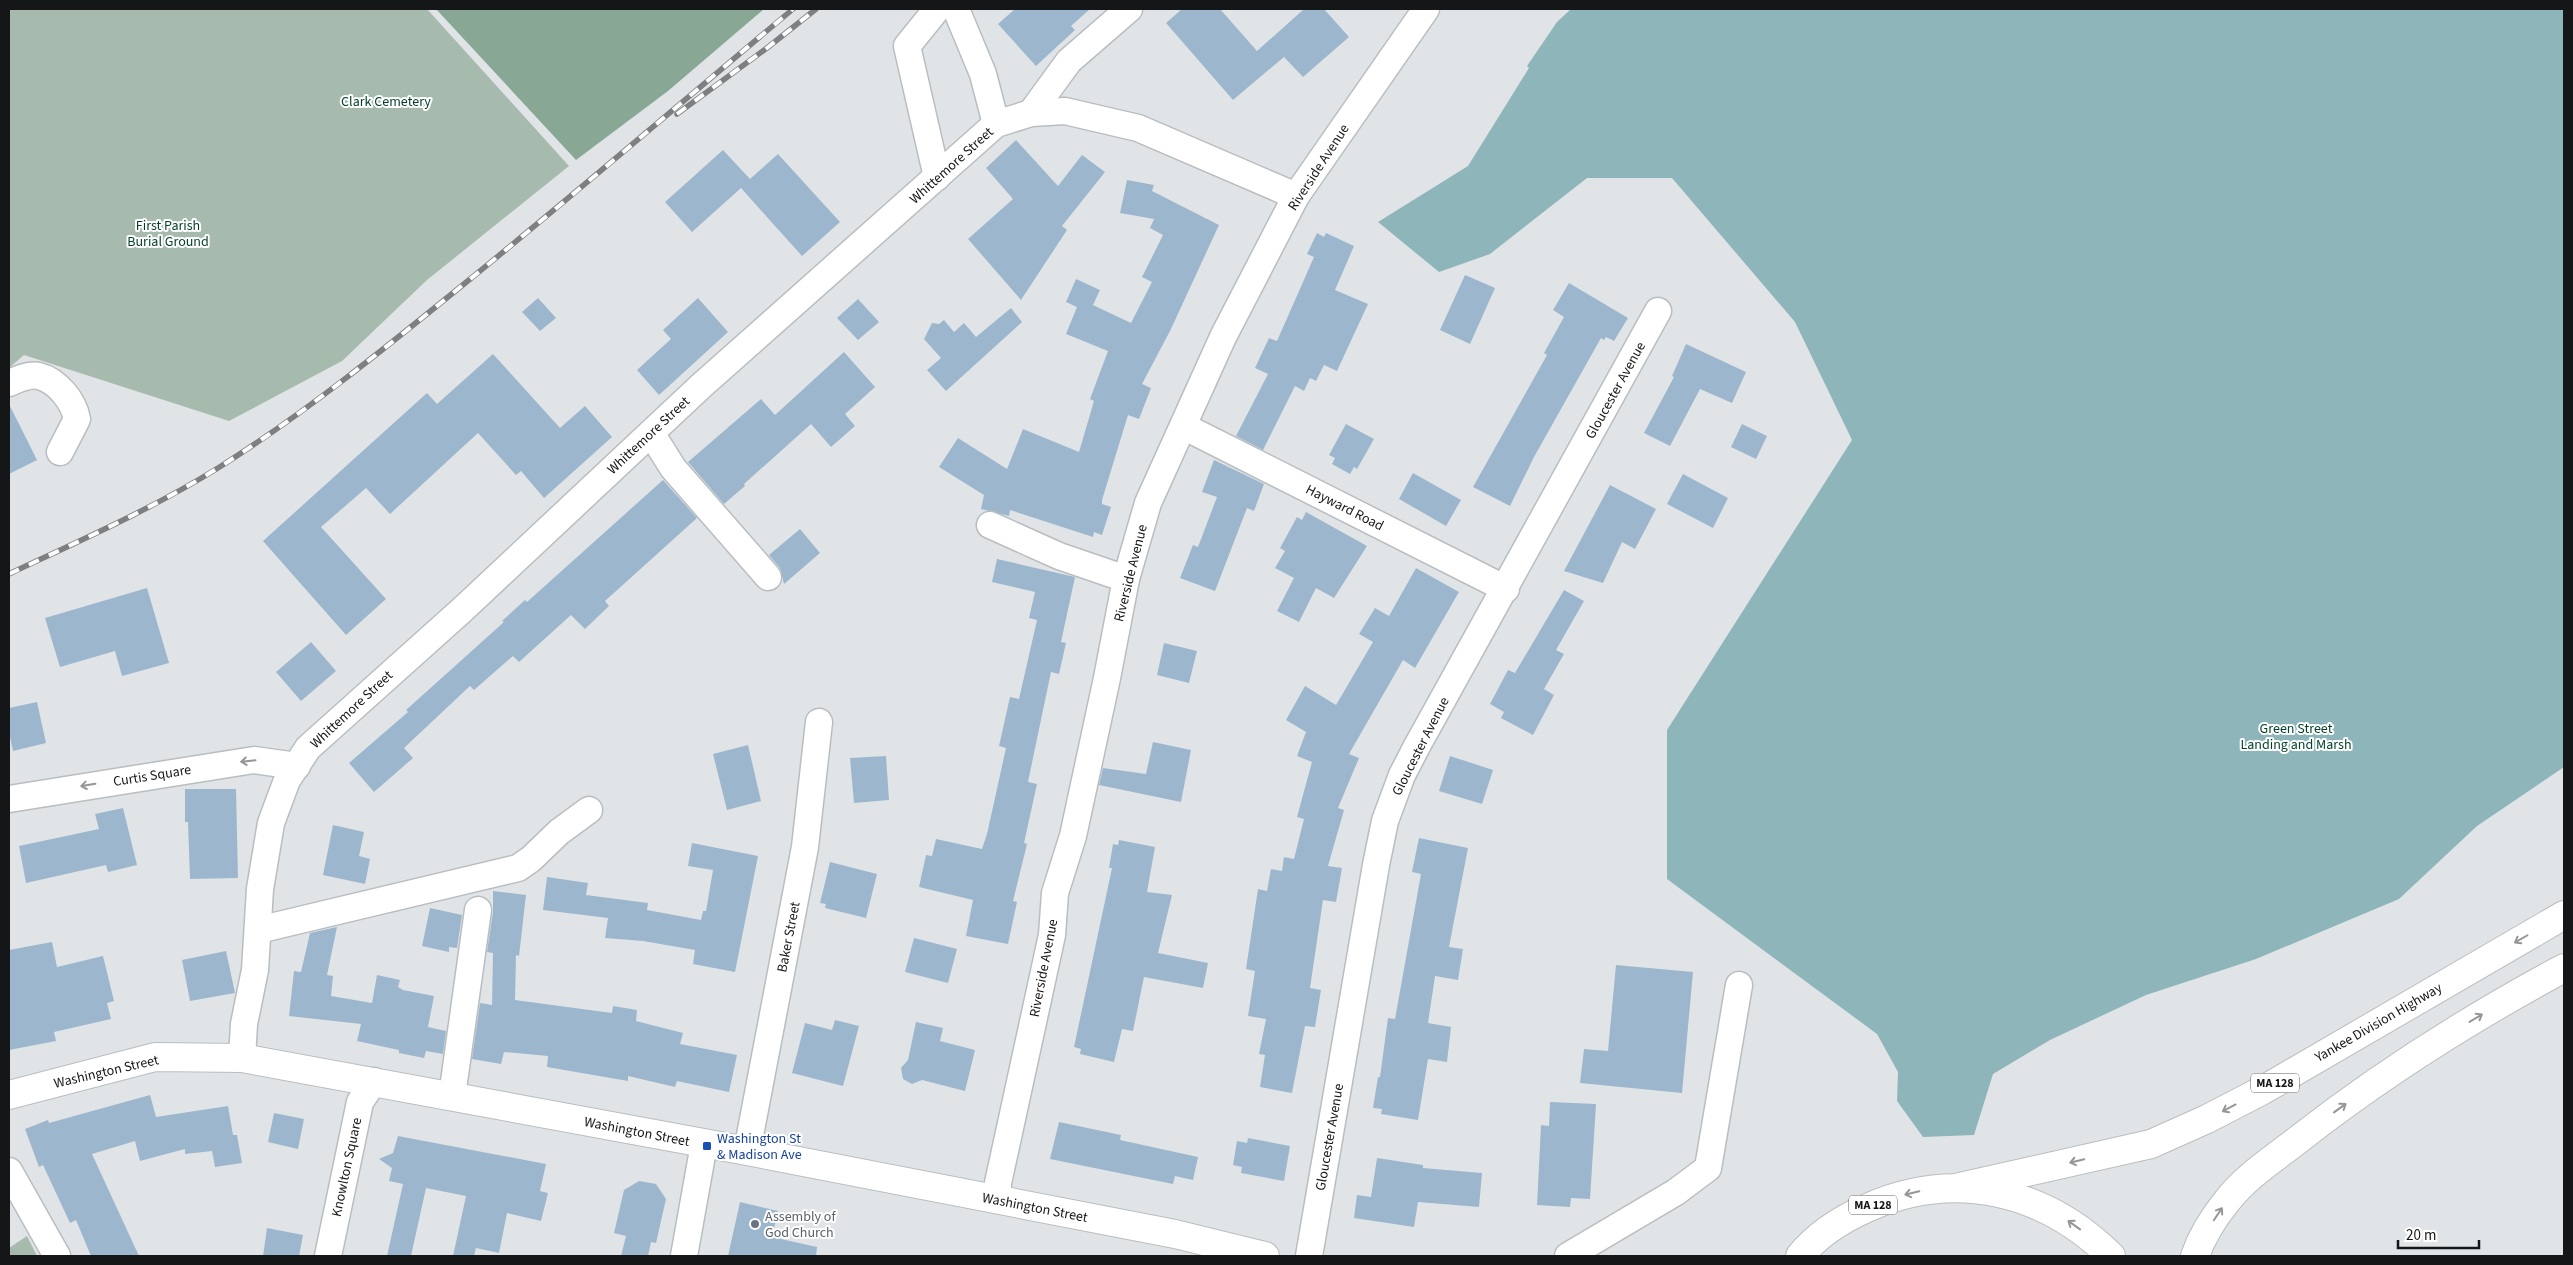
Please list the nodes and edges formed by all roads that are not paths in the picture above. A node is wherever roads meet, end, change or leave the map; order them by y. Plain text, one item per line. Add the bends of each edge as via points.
1 (937, 9) edge
2 (956, 9) edge
3 (1129, 9) edge
4 (1426, 9) edge
5 (1031, 113) junction
6 (996, 124) junction
7 (937, 177) junction
8 (1296, 196) junction
9 (1658, 311) dead end
10 (9, 384) edge
11 (1183, 426) junction
12 (650, 432) junction
13 (60, 452) dead end
14 (990, 525) dead end
15 (768, 577) dead end
16 (1126, 579) junction
17 (1506, 589) junction
18 (819, 722) dead end
19 (297, 766) junction
20 (9, 799) edge
21 (589, 810) dead end
22 (478, 910) dead end
23 (2564, 916) edge
24 (258, 930) junction
25 (2564, 968) edge
26 (1740, 985) dead end
27 (242, 1058) junction
28 (374, 1081) junction
29 (9, 1094) edge
30 (452, 1096) junction
31 (704, 1144) junction
32 (747, 1151) junction
33 (9, 1171) edge
34 (1960, 1188) junction
35 (998, 1200) junction
36 (1800, 1253) edge
37 (50, 1255) edge
38 (328, 1256) edge
39 (684, 1256) edge
40 (1265, 1256) edge
41 (1309, 1256) edge
42 (1568, 1256) edge
43 (2111, 1256) edge
44 (2194, 1256) edge

1 - 7 street via 907,46
2 - 6 street via 983,74
3 - 5 street via 1069,61
4 - 8 street, Riverside Avenue
5 - 6 street, Whittemore Street
5 - 8 street, Whittemore Street via 1065,111 1138,128
6 - 7 street, Whittemore Street
7 - 12 street, Whittemore Street
8 - 11 street, Riverside Avenue
9 - 17 street, Gloucester Avenue
10 - 13 street via 28,376 39,376 71,400 77,420
11 - 16 street, Riverside Avenue via 1148,503
11 - 17 street, Hayward Road
12 - 15 street via 673,468
12 - 19 street, Whittemore Street via 462,610 308,748
14 - 16 street via 1059,556
16 - 35 street, Riverside Avenue via 1077,817 1056,893 1052,934 998,1183
17 - 41 street, Gloucester Avenue via 1402,775 1385,821
18 - 32 street, Baker Street via 805,847
19 -> 20 street, Curtis Square via 254,760
19 - 24 street, Whittemore Street via 287,780 272,823 260,888
21 - 24 street via 518,868
22 - 30 street
23 -> 34 main road, Yankee Division Highway / MA 128 via 2207,1120 2151,1144
24 - 27 street, Whittemore Street
44 -> 25 main road via 2228,1200 2293,1143 2433,1044
26 - 42 street via 1708,1168 1676,1192
27 - 28 main road, Washington Street
27 - 29 main road, Washington Street via 155,1057
28 - 30 main road, Washington Street
28 - 38 street, Knowlton Square via 360,1102
30 - 31 main road, Washington Street
31 - 32 main road, Washington Street
31 - 39 street
32 - 35 main road, Washington Street
33 - 37 street
34 -> 36 main road, MA 128 via 1918,1192 1879,1202 1838,1223
43 -> 34 main road via 2068,1220 2030,1202 1996,1192
35 - 40 main road, Washington Street via 1175,1234

